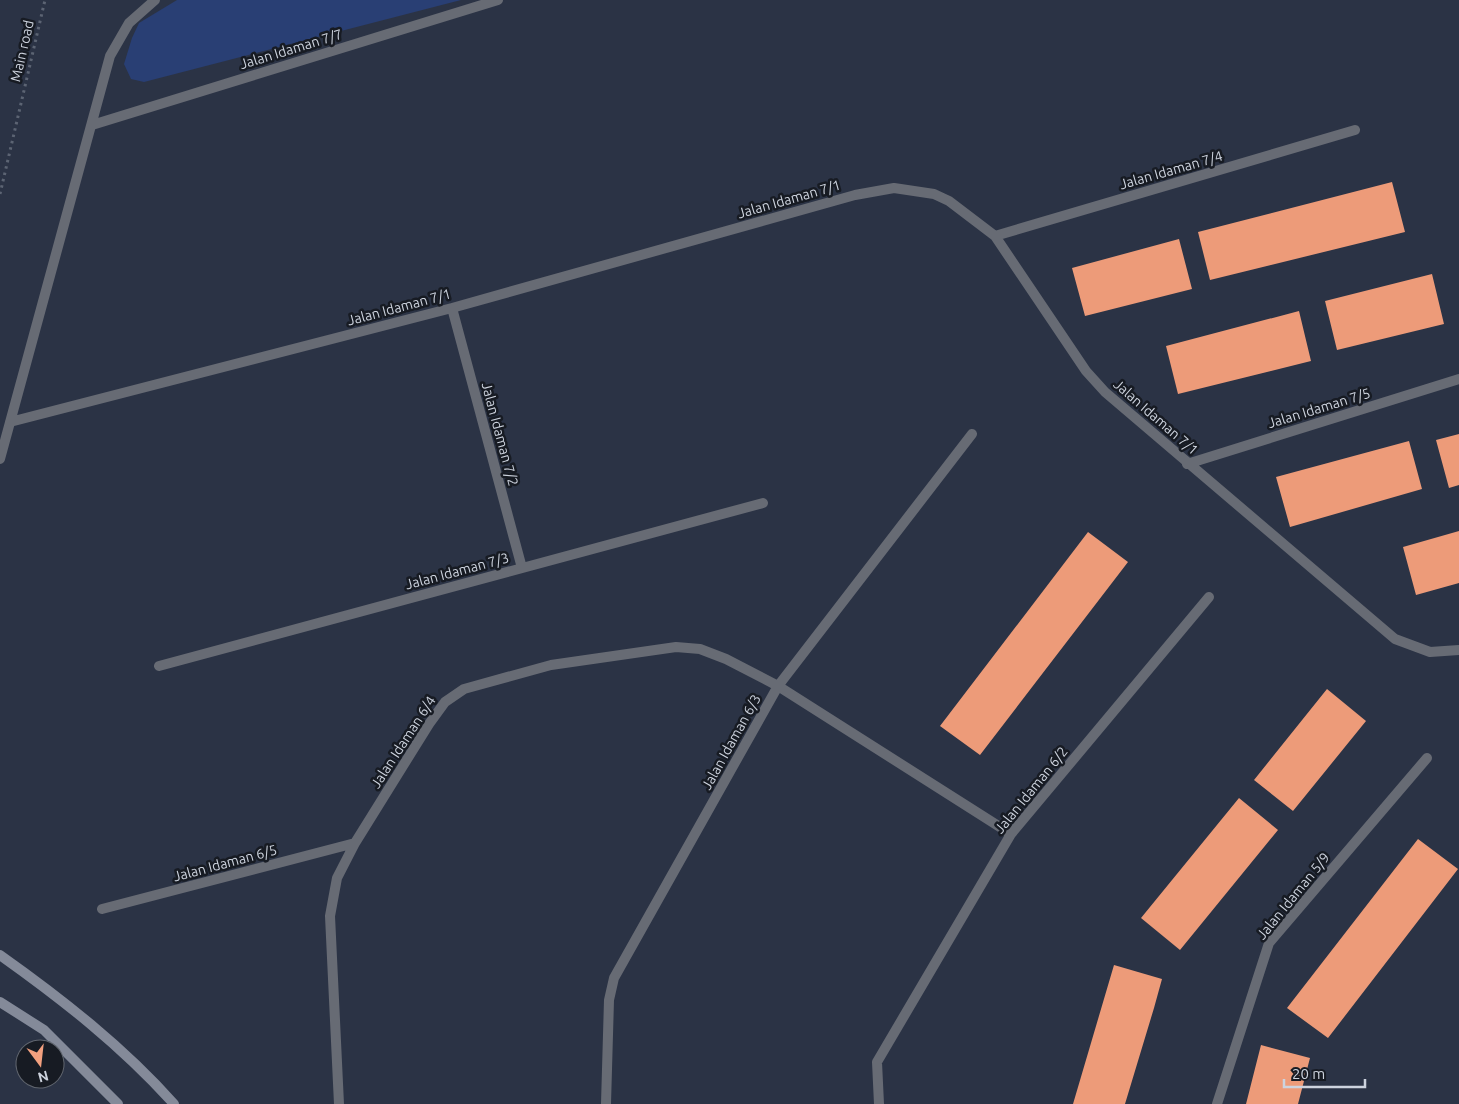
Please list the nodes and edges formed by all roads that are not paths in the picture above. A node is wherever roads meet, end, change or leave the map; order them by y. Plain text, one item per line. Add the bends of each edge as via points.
1 (155, 0) edge
2 (498, 0) edge
3 (92, 125) junction
4 (1355, 130) dead end
5 (995, 236) junction
6 (452, 308) junction
7 (1459, 379) edge
8 (10, 422) junction
9 (972, 434) dead end
10 (0, 459) edge
11 (1187, 464) junction
12 (763, 503) dead end
13 (522, 568) junction
14 (1209, 597) dead end
15 (1459, 650) edge
16 (159, 666) dead end
17 (778, 686) junction
18 (1427, 758) dead end
19 (1011, 834) junction
20 (355, 843) junction
21 (102, 909) dead end
22 (0, 955) edge
23 (0, 1002) edge
24 (118, 1104) edge
25 (174, 1104) edge
26 (339, 1104) edge
27 (606, 1104) edge
28 (879, 1104) edge
29 (1216, 1104) edge

1 - 3 street via 129,23 110,56
2 - 3 street, Jalan Idaman 7/7
3 - 8 street
4 - 5 street, Jalan Idaman 7/4
5 - 6 street, Jalan Idaman 7/1 via 949,201 934,194 894,188 855,195
5 - 11 street, Jalan Idaman 7/1 via 1086,371 1105,392
6 - 8 street, Jalan Idaman 7/1
6 - 13 street, Jalan Idaman 7/2
7 - 11 street, Jalan Idaman 7/5
8 - 10 street
9 - 17 street, Jalan Idaman 6/3
11 - 15 street, Jalan Idaman 7/1 via 1395,639 1430,652
12 - 13 street, Jalan Idaman 7/3
13 - 16 street, Jalan Idaman 7/3
14 - 19 street, Jalan Idaman 6/2
17 - 19 street, Jalan Idaman 6/4
17 - 20 street, Jalan Idaman 6/4 via 700,649 676,647 551,664 464,689 445,702 429,724
17 - 27 street, Jalan Idaman 6/3 via 614,978 609,1000
18 - 29 street, Jalan Idaman 5/9 via 1269,943
19 - 28 street, Jalan Idaman 6/2 via 877,1062
20 - 21 street, Jalan Idaman 6/5
20 - 26 street, Jalan Idaman 6/4 via 337,878 330,916
22 - 25 main road via 55,994 155,1083
23 - 24 main road via 44,1030

